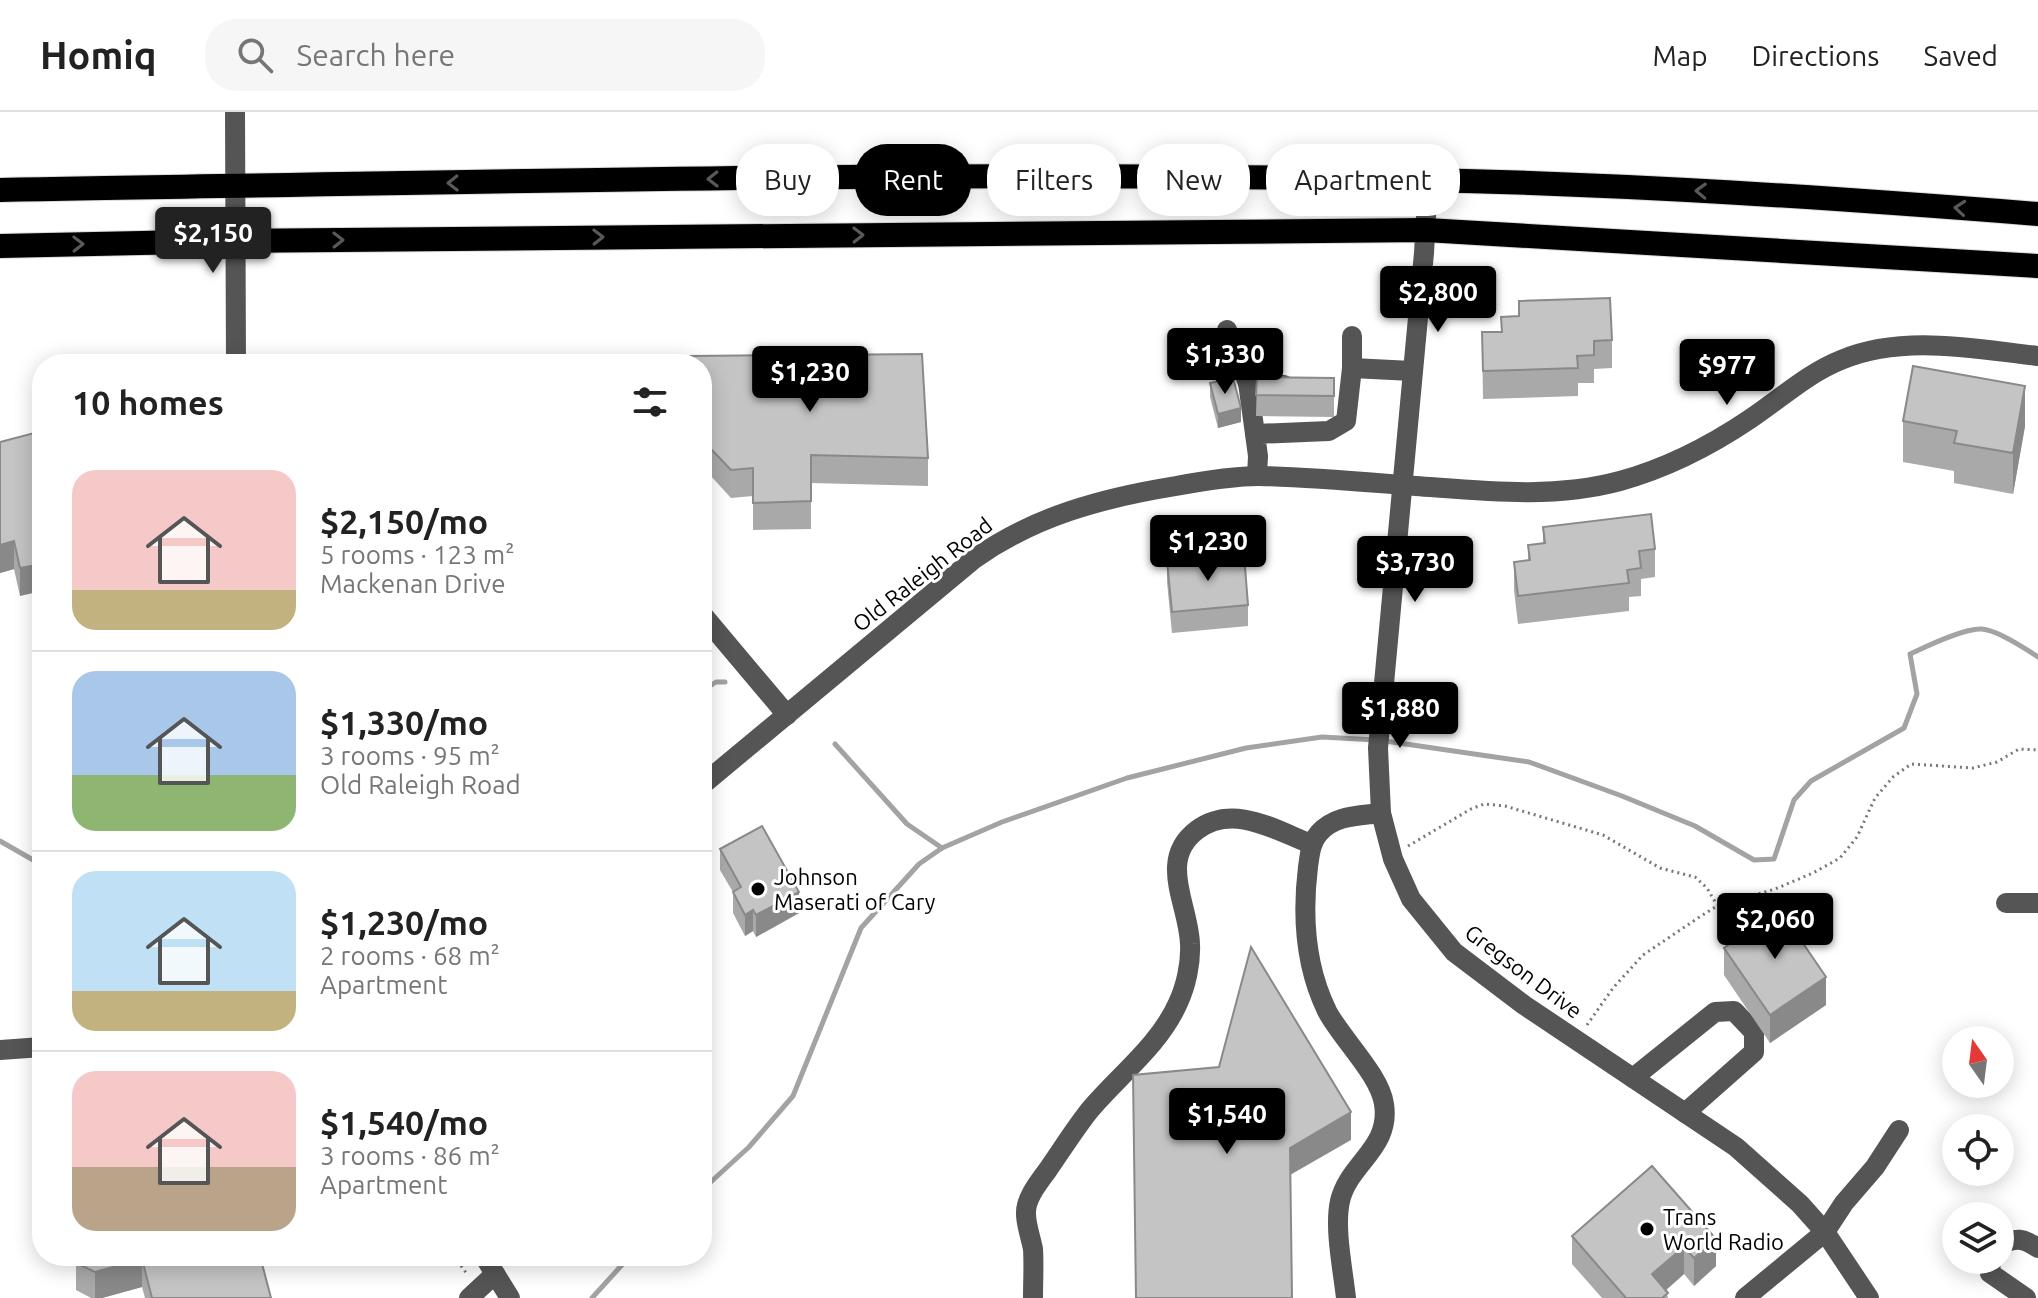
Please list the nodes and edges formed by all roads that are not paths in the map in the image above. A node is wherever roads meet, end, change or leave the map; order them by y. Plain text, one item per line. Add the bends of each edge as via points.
1 (235, 112) edge
2 (1266, 178) edge
3 (1460, 181) edge
4 (236, 186) junction
5 (0, 190) edge
6 (2038, 214) edge
7 (1427, 216) edge
8 (1426, 230) junction
9 (235, 241) junction
10 (0, 246) edge
11 (2038, 266) edge
12 (1227, 330) dead end
13 (1352, 336) dead end
14 (236, 354) edge
15 (2038, 356) edge
16 (1412, 371) junction
17 (1351, 377) junction
18 (1248, 383) junction
19 (1328, 386) edge
20 (1298, 404) junction
21 (1268, 414) junction
22 (1257, 476) junction
23 (1403, 485) junction
24 (712, 626) edge
25 (787, 715) junction
26 (712, 777) edge
27 (1381, 813) junction
28 (1311, 844) junction
29 (2006, 903) dead end
30 (2038, 903) edge
31 (32, 1048) edge
32 (0, 1050) edge
33 (1633, 1078) junction
34 (1685, 1113) junction
35 (1899, 1130) dead end
36 (1825, 1232) junction
37 (2014, 1238) edge
38 (2038, 1248) edge
39 (490, 1266) edge
40 (495, 1274) junction
41 (1994, 1279) edge
42 (470, 1289) edge
43 (510, 1298) edge
44 (1033, 1298) edge
45 (1346, 1298) edge
46 (1745, 1298) edge
47 (1869, 1298) edge
48 (2026, 1298) edge

1 - 4 street
2 -> 4 highway via 993,175
6 -> 3 highway via 1794,195
4 - 5 highway
4 - 9 street
7 - 8 street, Gregson Drive
9 -> 8 highway
8 - 11 highway
8 - 16 street, Gregson Drive
10 -> 9 highway
9 - 14 street
12 - 18 street
13 - 17 street
15 - 23 street, Old Raleigh Road via 1931,345 1841,359 1665,466 1568,492
16 - 17 street
16 - 23 street, Gregson Drive
17 - 19 street
17 - 20 street via 1346,421 1329,431 1316,425
18 - 21 street
18 - 21 street
20 - 21 street
20 - 21 street
21 - 22 street
22 - 23 street, Old Raleigh Road
22 - 25 street, Old Raleigh Road via 1133,493 1061,512 1013,534 939,586
23 - 27 street, Gregson Drive via 1382,719
24 - 25 street
25 - 26 street, Old Raleigh Road
27 - 28 street via 1334,821
27 - 33 street, Gregson Drive via 1411,899 1454,952
28 - 44 street via 1236,817 1197,830 1178,854 1190,944 1178,1004 1090,1111 1034,1190 1025,1212 1033,1250
28 - 45 street via 1305,901 1316,982 1384,1102 1385,1118 1374,1150 1350,1177 1341,1197
29 - 30 street
31 - 32 street
33 - 34 street, Gregson Drive
33 - 34 street via 1715,1012 1734,1011 1754,1032 1754,1052
34 - 36 street, Gregson Drive via 1736,1147
35 - 36 street
36 - 46 street
36 - 47 street, Gregson Drive
37 - 38 street
39 - 40 street
40 - 42 street
40 - 43 street
41 - 48 street

